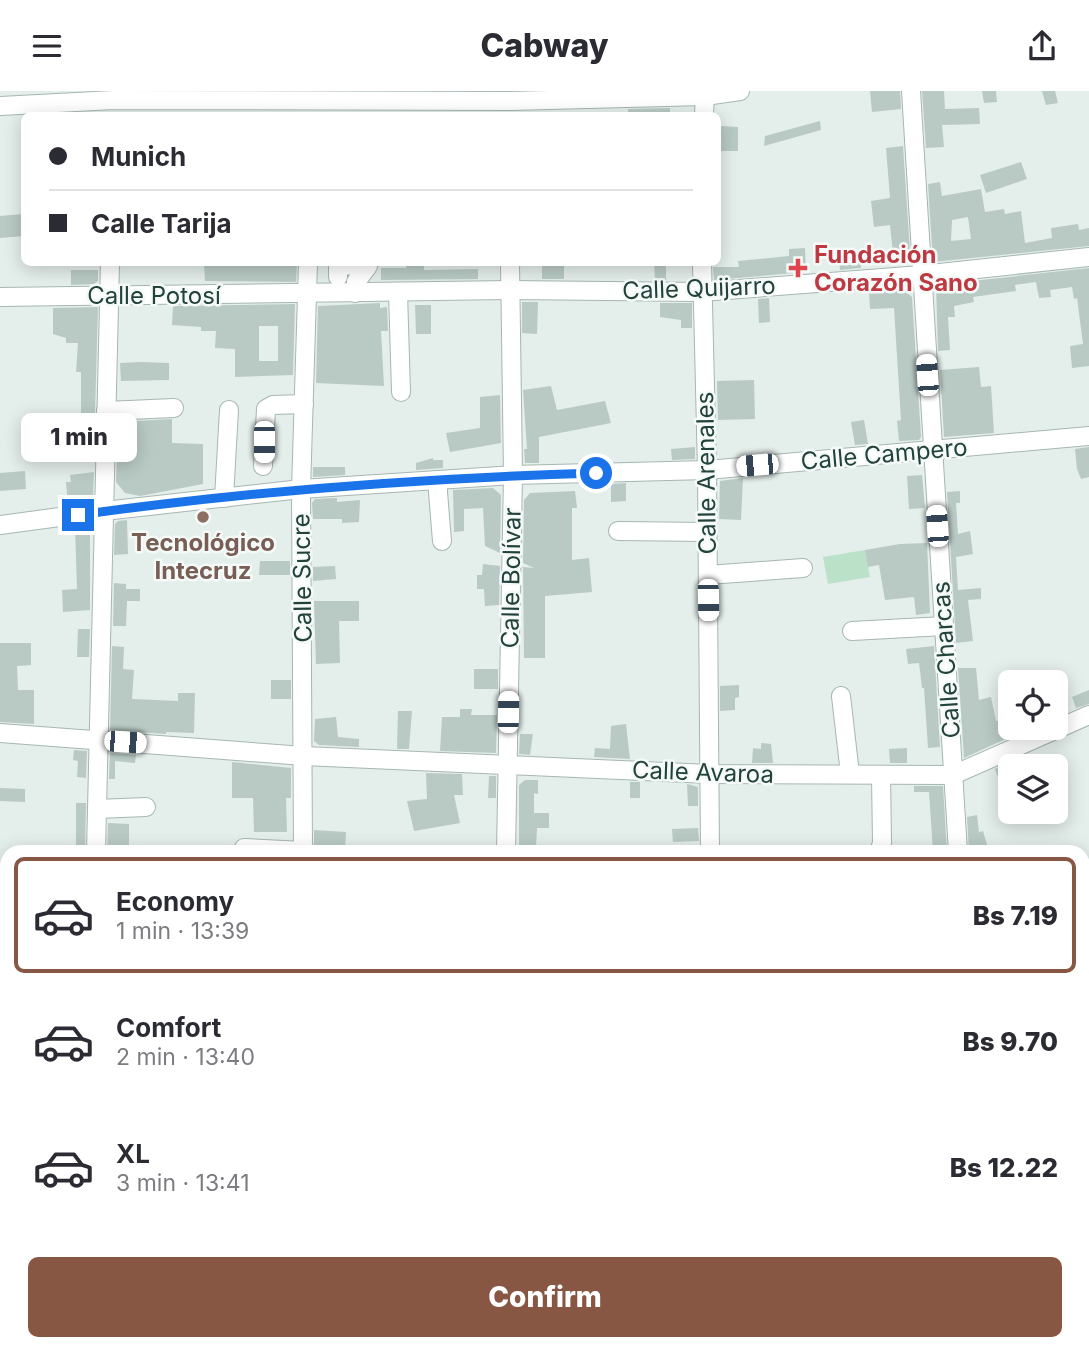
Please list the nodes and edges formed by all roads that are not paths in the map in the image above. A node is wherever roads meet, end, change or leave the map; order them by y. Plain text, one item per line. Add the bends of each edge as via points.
1 (740, 91) edge
2 (911, 91) edge
3 (705, 93) edge
4 (114, 102) edge
5 (510, 102) edge
6 (310, 103) edge
7 (0, 106) edge
8 (704, 112) edge
9 (1089, 257) edge
10 (110, 266) edge
11 (308, 266) edge
12 (338, 266) edge
13 (367, 266) edge
14 (510, 266) edge
15 (702, 266) edge
16 (921, 275) junction
17 (338, 277) dead end
18 (510, 290) junction
19 (398, 292) junction
20 (701, 292) junction
21 (355, 293) junction
22 (308, 294) junction
23 (110, 295) junction
24 (0, 297) edge
25 (401, 392) dead end
26 (304, 404) junction
27 (174, 408) dead end
28 (229, 410) dead end
29 (106, 411) junction
30 (1089, 436) edge
31 (932, 450) junction
32 (264, 466) dead end
33 (707, 470) junction
34 (513, 475) junction
35 (437, 481) junction
36 (301, 489) junction
37 (223, 498) junction
38 (104, 511) junction
39 (0, 525) edge
40 (618, 531) dead end
41 (707, 531) junction
42 (442, 541) dead end
43 (803, 569) dead end
44 (708, 575) junction
45 (944, 626) junction
46 (852, 631) dead end
47 (841, 696) dead end
48 (1089, 715) edge
49 (0, 733) edge
50 (98, 740) junction
51 (304, 756) junction
52 (507, 765) junction
53 (710, 774) junction
54 (850, 774) junction
55 (881, 775) junction
56 (953, 775) junction
57 (146, 807) dead end
58 (97, 809) junction
59 (96, 845) edge
60 (303, 845) edge
61 (506, 845) edge
62 (710, 845) edge
63 (881, 845) edge
64 (958, 845) edge

1 - 3 street
2 - 16 street, Calle Charcas
3 - 5 street
3 - 8 street
4 - 6 street
4 - 7 street
5 - 6 street
9 - 16 street, Calle Quijarro
10 - 23 street
11 - 22 street, Calle Sucre
12 - 17 street
13 - 21 street via 356,282
14 - 18 street, Calle Bolívar
15 - 20 street, Calle Arenales
16 - 20 street, Calle Quijarro
16 - 31 street, Calle Charcas
18 - 19 street, Calle Quijarro
18 - 20 street, Calle Quijarro
18 - 34 street, Calle Bolívar
19 - 21 street, Calle Quijarro
19 - 25 street
20 - 33 street, Calle Arenales
21 - 22 street, Calle Quijarro
22 - 23 street, Calle Potosí
22 - 26 street, Calle Sucre
23 - 24 street, Calle Potosí
23 - 29 street
26 - 32 street via 266,409
26 - 36 street, Calle Sucre
27 - 29 street
28 - 37 street
29 - 38 street
30 - 31 street, Calle Campero
31 - 33 street, Calle Campero
31 - 45 street, Calle Charcas
33 - 34 street, Calle Campero
33 - 41 street, Calle Arenales
34 - 35 street, Calle Campero
34 - 52 street, Calle Bolívar
35 - 36 street, Calle Campero
35 - 42 street
36 - 37 street, Calle Campero
36 - 51 street, Calle Sucre
37 - 38 street, Calle Campero
38 - 39 street, Calle Campero
38 - 50 street
40 - 41 street
41 - 44 street, Calle Arenales
43 - 44 street
44 - 53 street, Calle Arenales
45 - 46 street
45 - 56 street, Calle Charcas
47 - 54 street
48 - 56 street, Calle Avaroa
49 - 50 street, Calle Avaroa
50 - 51 street, Calle Avaroa
50 - 58 street
51 - 52 street, Calle Avaroa
51 - 60 street, Calle Sucre
52 - 53 street, Calle Avaroa
52 - 61 street, Calle Bolívar
53 - 54 street, Calle Avaroa
53 - 62 street, Calle Arenales
54 - 55 street, Calle Avaroa
55 - 56 street, Calle Avaroa
55 - 63 street
56 - 64 street, Calle Charcas
57 - 58 street
58 - 59 street

